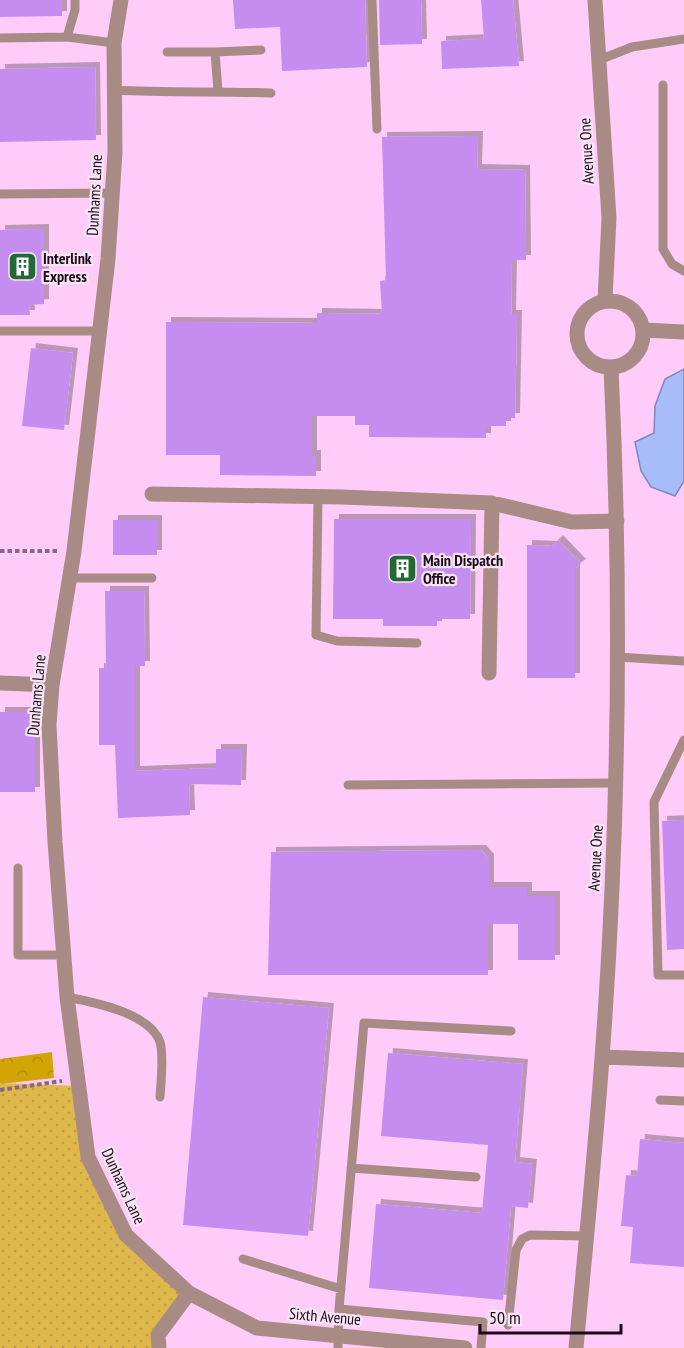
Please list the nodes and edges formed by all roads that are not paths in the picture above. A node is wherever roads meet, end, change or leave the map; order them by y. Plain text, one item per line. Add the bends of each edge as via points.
1 (75, 0) edge
2 (121, 0) edge
3 (372, 0) edge
4 (595, 0) edge
5 (67, 37) junction
6 (0, 38) edge
7 (684, 39) edge
8 (114, 43) junction
9 (261, 50) dead end
10 (167, 52) dead end
11 (214, 52) junction
12 (599, 60) junction
13 (663, 85) dead end
14 (114, 90) junction
15 (218, 92) junction
16 (271, 93) dead end
17 (377, 129) dead end
18 (113, 193) junction
19 (0, 194) edge
20 (684, 271) edge
21 (605, 300) junction
22 (644, 330) junction
23 (0, 331) edge
24 (100, 331) junction
25 (684, 332) edge
26 (611, 368) junction
27 (152, 494) dead end
28 (318, 496) junction
29 (492, 503) junction
30 (617, 521) junction
31 (70, 578) junction
32 (152, 578) dead end
33 (417, 643) dead end
34 (617, 657) junction
35 (684, 661) edge
36 (489, 673) dead end
37 (0, 683) edge
38 (52, 685) junction
39 (684, 741) edge
40 (616, 783) junction
41 (348, 785) dead end
42 (18, 868) dead end
43 (64, 955) junction
44 (684, 975) edge
45 (67, 997) junction
46 (511, 1031) dead end
47 (602, 1057) junction
48 (684, 1060) edge
49 (160, 1097) dead end
50 (660, 1100) dead end
51 (684, 1101) edge
52 (351, 1168) junction
53 (476, 1178) dead end
54 (586, 1236) junction
55 (243, 1259) dead end
56 (340, 1289) junction
57 (189, 1293) junction
58 (339, 1309) junction
59 (508, 1325) dead end
60 (339, 1341) edge
61 (159, 1348) edge
62 (465, 1348) edge
63 (481, 1348) edge
64 (576, 1348) edge

1 - 5 lane
2 - 8 street, Dunhams Lane
3 - 17 lane
4 - 12 street, Avenue One
5 - 6 lane
5 - 8 lane
7 - 12 lane via 632,47
8 - 14 street, Dunhams Lane
9 - 11 lane
10 - 11 lane
11 - 15 lane
12 - 21 street, Avenue One via 609,218
13 - 20 lane via 663,249 672,264
14 - 15 lane
14 - 18 street, Dunhams Lane
15 - 16 lane
18 - 19 lane
18 - 24 street, Dunhams Lane
21 - 22 street via 631,307
21 - 26 street via 584,312 576,335 587,359
22 - 25 street
22 - 26 street via 635,356
23 - 24 lane
24 - 31 street, Dunhams Lane
26 - 30 street, Avenue One
27 - 28 street
28 - 29 street
28 - 33 lane via 316,635 337,641
29 - 30 street via 572,522
29 - 36 street
30 - 34 street, Avenue One
31 - 32 lane
31 - 38 street, Dunhams Lane
34 - 35 lane
34 - 40 street, Avenue One
37 - 38 street
38 - 43 street, Dunhams Lane via 49,725
39 - 44 lane via 654,802 658,975
40 - 41 lane
40 - 47 street, Avenue One
42 - 43 lane via 18,955
43 - 45 street, Dunhams Lane
45 - 49 lane via 120,1011 141,1021 157,1035 161,1044
45 - 57 street, Dunhams Lane via 88,1156 126,1235
46 - 52 lane via 364,1023
47 - 48 street
47 - 54 street, Avenue One
50 - 51 lane
52 - 53 lane
52 - 56 lane
54 - 59 lane via 530,1235 522,1239 516,1250
54 - 64 street, Avenue One
55 - 56 lane
56 - 58 lane
57 - 60 street, Sixth Avenue via 257,1328
57 - 61 street via 158,1335
58 - 60 lane
58 - 63 lane via 483,1322
60 - 62 street, Sixth Avenue

